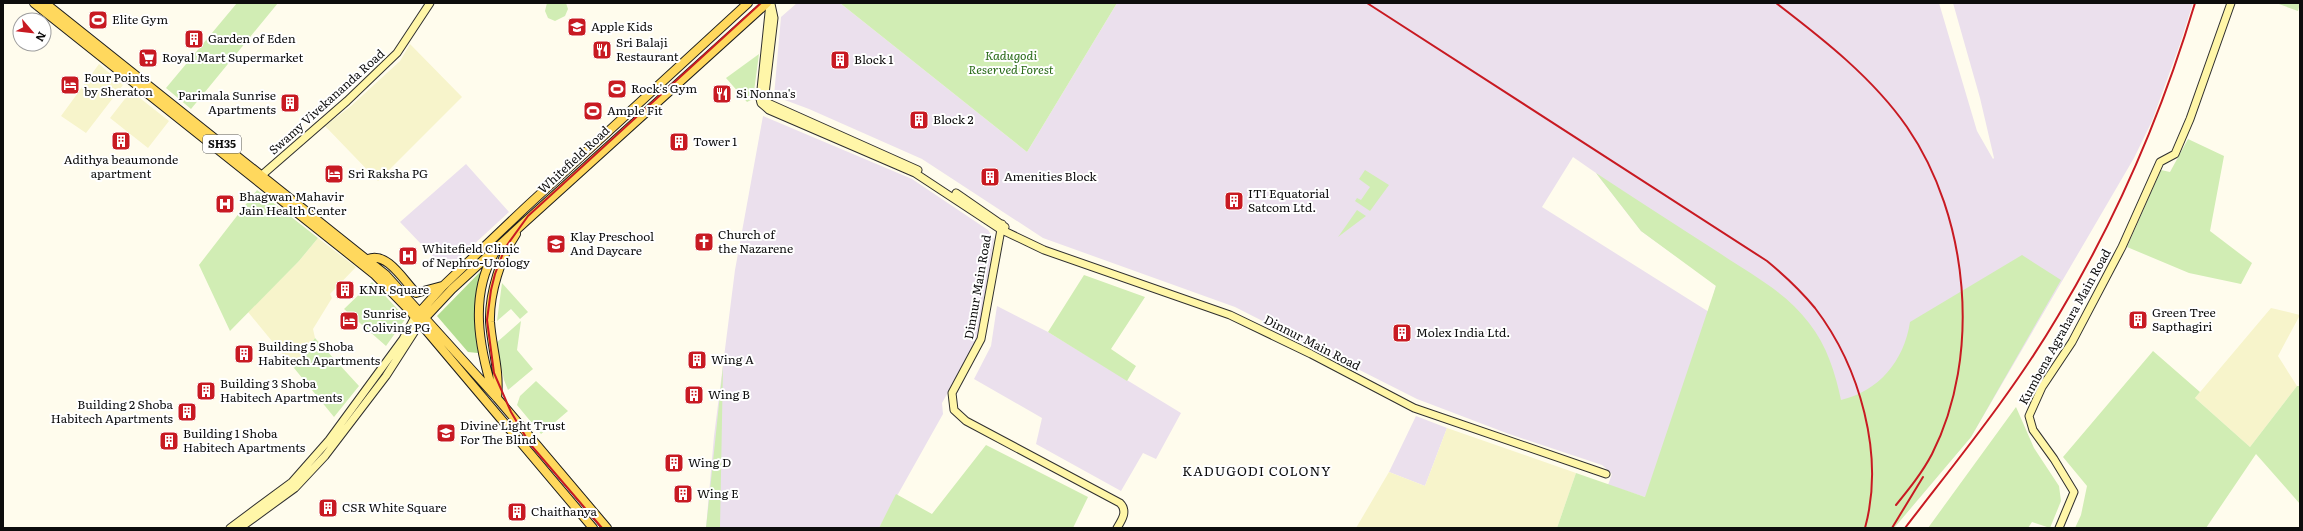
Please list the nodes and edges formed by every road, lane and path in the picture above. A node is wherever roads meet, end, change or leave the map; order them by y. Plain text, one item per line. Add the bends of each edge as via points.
1 (34, 3) edge
2 (45, 3) edge
3 (430, 3) edge
4 (748, 3) edge
5 (767, 3) edge
6 (770, 3) edge
7 (2231, 3) edge
8 (575, 162) junction
9 (582, 169) junction
10 (565, 171) junction
11 (262, 175) junction
12 (572, 178) junction
13 (269, 181) junction
14 (299, 208) dead end
15 (523, 223) junction
16 (1001, 227) junction
17 (499, 246) junction
18 (368, 259) junction
19 (443, 286) junction
20 (420, 317) junction
21 (495, 396) junction
22 (1606, 474) dead end
23 (294, 485) junction
24 (230, 528) edge
25 (240, 528) edge
26 (592, 528) edge
27 (607, 528) edge
28 (1118, 528) edge
29 (2059, 528) edge

1 - 20 main road, SH35 via 374,274
2 - 11 main road, SH35
3 - 11 street, Swamy Vivekananda Road via 397,53 347,101
4 - 8 main road, Whitefield Road
5 - 9 main road, Whitefield Road
6 - 16 street, Dinnur Main Road via 774,18 765,94 768,103 917,169
7 - 29 street, Kumbena Agrahara Main Road via 2195,106 2175,154 2160,162 2122,247 2072,342 2042,387 2029,416 2033,430 2074,492
8 - 9 main road
8 - 10 main road, Whitefield Road
9 - 12 main road, Whitefield Road
10 - 12 main road
10 - 19 main road, Whitefield Road
11 - 13 main road, SH35
12 - 15 main road, Whitefield Road
13 - 14 main road via 271,186
13 - 18 main road, SH35
15 - 17 main road, Whitefield Road
15 - 21 main road via 509,245 499,270 490,320 499,379
16 - 22 street, Dinnur Main Road via 1044,250 1230,315 1414,408
16 - 28 street, Dinnur Main Road via 981,339 952,394 952,405 956,414 966,421 1120,504 1124,514
17 - 20 main road, Whitefield Road
17 - 21 main road via 488,268 478,314 483,358
18 - 19 main road via 384,259 416,293
18 - 20 main road, SH35 via 386,274
19 - 20 main road, Whitefield Road
20 - 21 main road, SH35
20 - 23 street
20 - 26 main road, SH35
21 - 27 main road, SH35
23 - 24 street
23 - 25 street

